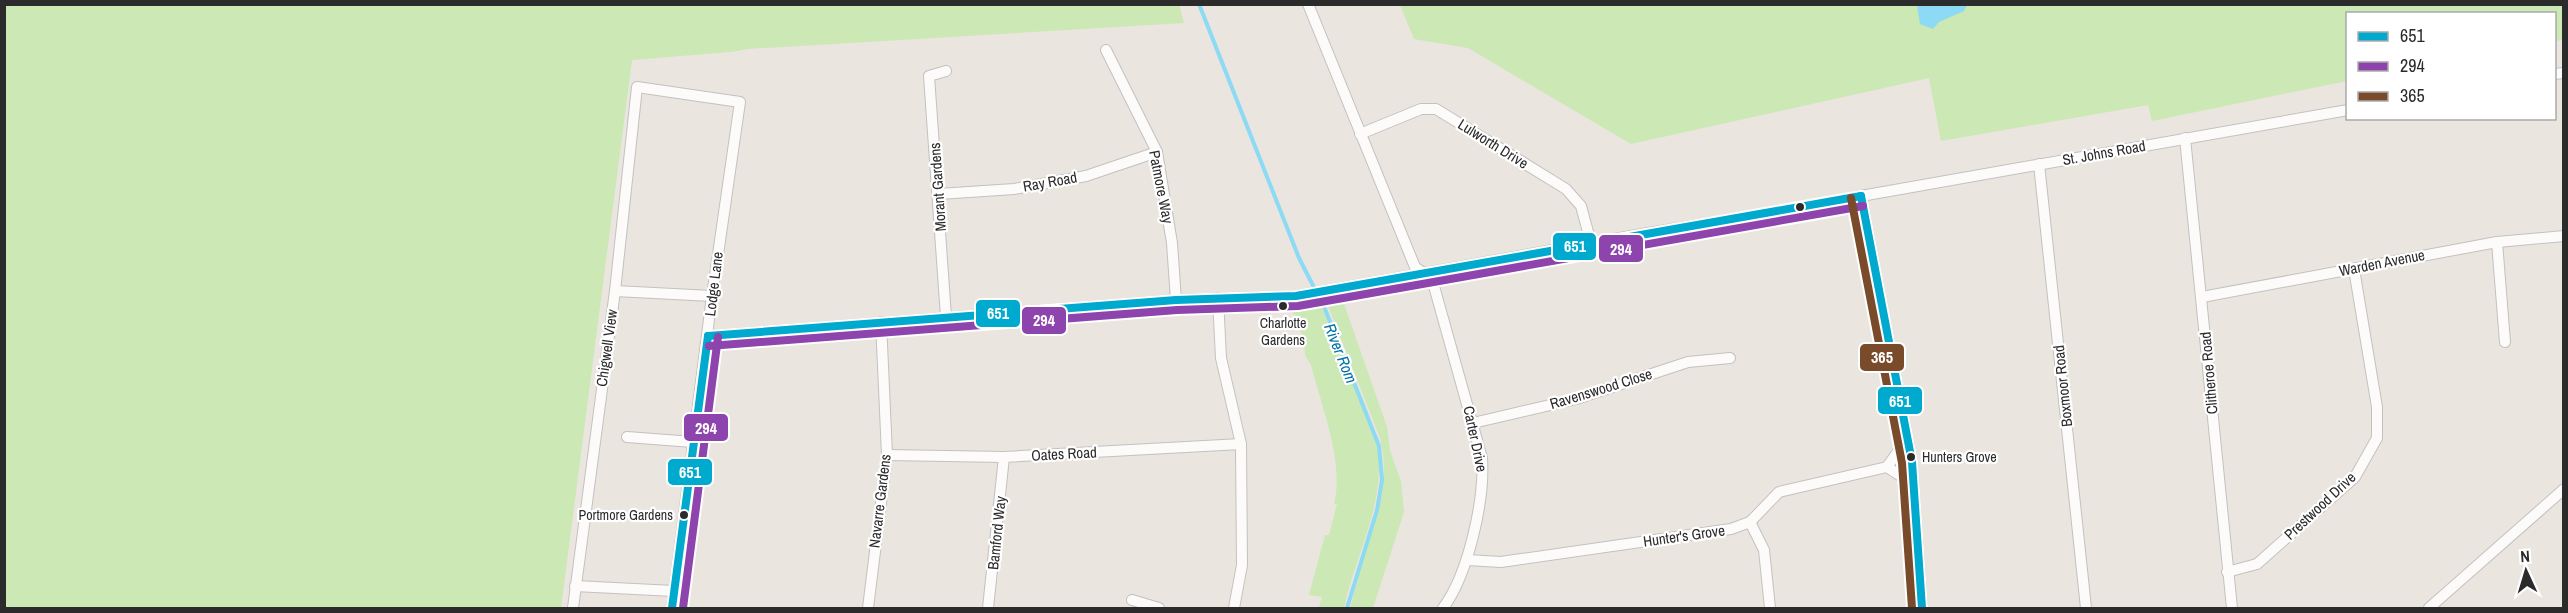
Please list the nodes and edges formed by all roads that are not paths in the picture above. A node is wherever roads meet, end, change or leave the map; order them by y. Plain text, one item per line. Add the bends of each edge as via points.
1 (1308, 4) edge
2 (1106, 50) dead end
3 (946, 71) dead end
4 (740, 102) joint
5 (2346, 110) edge
6 (1360, 134) junction
7 (2186, 138) junction
8 (1157, 152) junction
9 (2039, 165) junction
10 (939, 194) junction
11 (1861, 196) junction
12 (2564, 236) edge
13 (2497, 242) junction
14 (1591, 243) junction
15 (2354, 269) junction
16 (1423, 273) junction
17 (615, 291) junction
18 (712, 296) junction
19 (2202, 297) junction
20 (1218, 298) junction
21 (1176, 300) junction
22 (946, 317) junction
23 (881, 322) junction
24 (708, 336) junction
25 (2505, 342) dead end
26 (1730, 358) dead end
27 (1473, 423) junction
28 (627, 437) dead end
29 (1907, 439) junction
30 (693, 442) junction
31 (1241, 444) junction
32 (887, 455) junction
33 (1004, 458) junction
34 (1887, 467) junction
35 (1913, 484) junction
36 (2564, 489) edge
37 (1750, 522) junction
38 (1467, 560) junction
39 (2227, 572) junction
40 (575, 586) junction
41 (674, 591) junction
42 (1132, 600) dead end
43 (573, 609) edge
44 (672, 609) edge
45 (868, 609) edge
46 (988, 609) edge
47 (1159, 609) edge
48 (1234, 609) edge
49 (1443, 609) edge
50 (1770, 609) edge
51 (1922, 609) edge
52 (2085, 609) edge
53 (2232, 609) edge
54 (2429, 609) edge

1 - 6 street, Carter Drive
2 - 8 street, Patmore Way
3 - 10 street, Morant Gardens via 929,76
4 - 17 street, Chigwell View via 637,87
4 - 18 street, Lodge Lane
5 - 7 street, St. Johns Road
6 - 14 street, Lulworth Drive via 1421,109 1436,109 1566,189 1581,206
6 - 16 street, Carter Drive via 1415,267
7 - 9 street, St. Johns Road
7 - 19 street, Clitheroe Road
8 - 10 street, Ray Road via 1086,176 1014,189
8 - 21 street, Patmore Way via 1172,243
9 - 11 street, St. Johns Road
9 - 52 street, Boxmoor Road
10 - 22 street, Morant Gardens
11 - 14 street, St. Johns Road
11 - 29 street
12 - 13 street, Warden Avenue
13 - 15 street, Warden Avenue
13 - 25 street
14 - 16 street, St. Johns Road
15 - 19 street, Warden Avenue
15 - 39 street, Prestwood Drive via 2377,407 2377,438 2355,477 2257,564
16 - 20 street, St. Johns Road via 1303,295
16 - 27 street, Carter Drive via 1432,279
17 - 18 street
17 - 40 street, Chigwell View
18 - 24 street, Lodge Lane
19 - 39 street, Clitheroe Road
20 - 21 street, St. Johns Road
20 - 31 street via 1221,358
21 - 22 street, St. Johns Road
22 - 23 street, St. Johns Road
23 - 24 street, St. Johns Road
23 - 32 street, Navarre Gardens
24 - 30 street, Lodge Lane
26 - 27 street, Ravenswood Close via 1688,362 1576,399
27 - 38 street, Carter Drive via 1484,481
28 - 30 street
29 - 34 street
29 - 35 street
30 - 41 street, Lodge Lane
31 - 33 street, Oates Road
31 - 48 street via 1242,565
32 - 33 street, Oates Road
32 - 45 street, Navarre Gardens
33 - 46 street, Bamford Way
34 - 35 street
34 - 37 street, Hunter's Grove via 1779,492
35 - 51 street
36 - 54 street
37 - 38 street, Hunter's Grove via 1731,529 1501,562
37 - 50 street via 1764,550
38 - 49 street, Carter Drive
39 - 53 street, Clitheroe Road
40 - 41 street
40 - 43 street, Chigwell View
41 - 44 street, Lodge Lane
42 - 47 street

